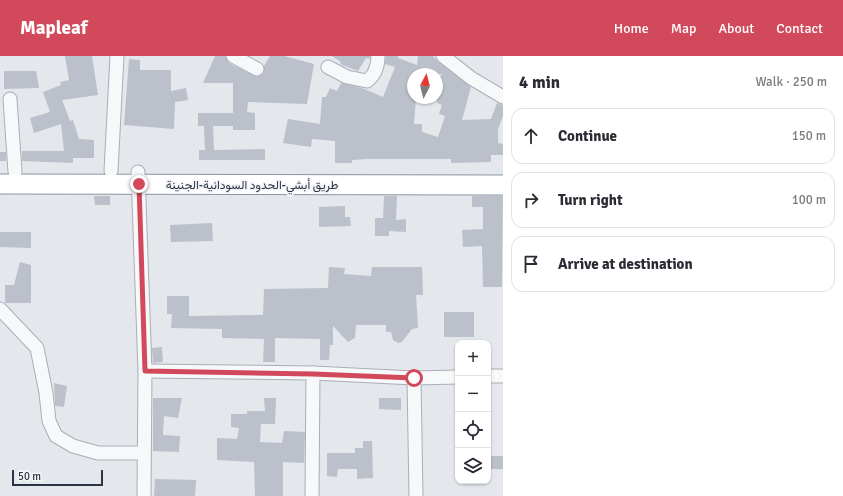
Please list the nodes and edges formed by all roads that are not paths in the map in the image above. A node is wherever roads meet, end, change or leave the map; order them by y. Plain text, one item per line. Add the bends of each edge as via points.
1 (117, 56) edge
2 (233, 56) edge
3 (378, 56) edge
4 (443, 56) edge
5 (328, 67) dead end
6 (257, 69) dead end
7 (503, 97) edge
8 (10, 99) dead end
9 (7, 172) edge
10 (111, 172) junction
11 (503, 172) edge
12 (138, 178) junction
13 (443, 179) junction
14 (0, 184) edge
15 (503, 185) edge
16 (0, 309) edge
17 (145, 371) junction
18 (313, 374) junction
19 (491, 376) edge
20 (503, 376) edge
21 (455, 377) edge
22 (414, 378) junction
23 (143, 453) junction
24 (144, 496) edge
25 (312, 496) edge
26 (416, 496) edge

1 - 10 street
2 - 6 street
3 - 5 street via 378,64 372,77 367,81 347,77
4 - 7 street via 471,78
8 - 9 street
9 - 10 highway
10 - 12 highway
11 - 13 highway
12 - 13 highway, طريق أبشي-الحدود السودانية-الجنينة
12 - 14 highway, طريق أبشي-الحدود السودانية-الجنينة
12 - 17 street
13 - 15 highway, طريق أبشي-الحدود السودانية-الجنينة
16 - 23 street via 37,348 49,421 56,436 73,446 98,453
17 - 18 street
17 - 23 street
18 - 22 street
18 - 25 street
19 - 20 street
21 - 22 street
22 - 26 street
23 - 24 street

